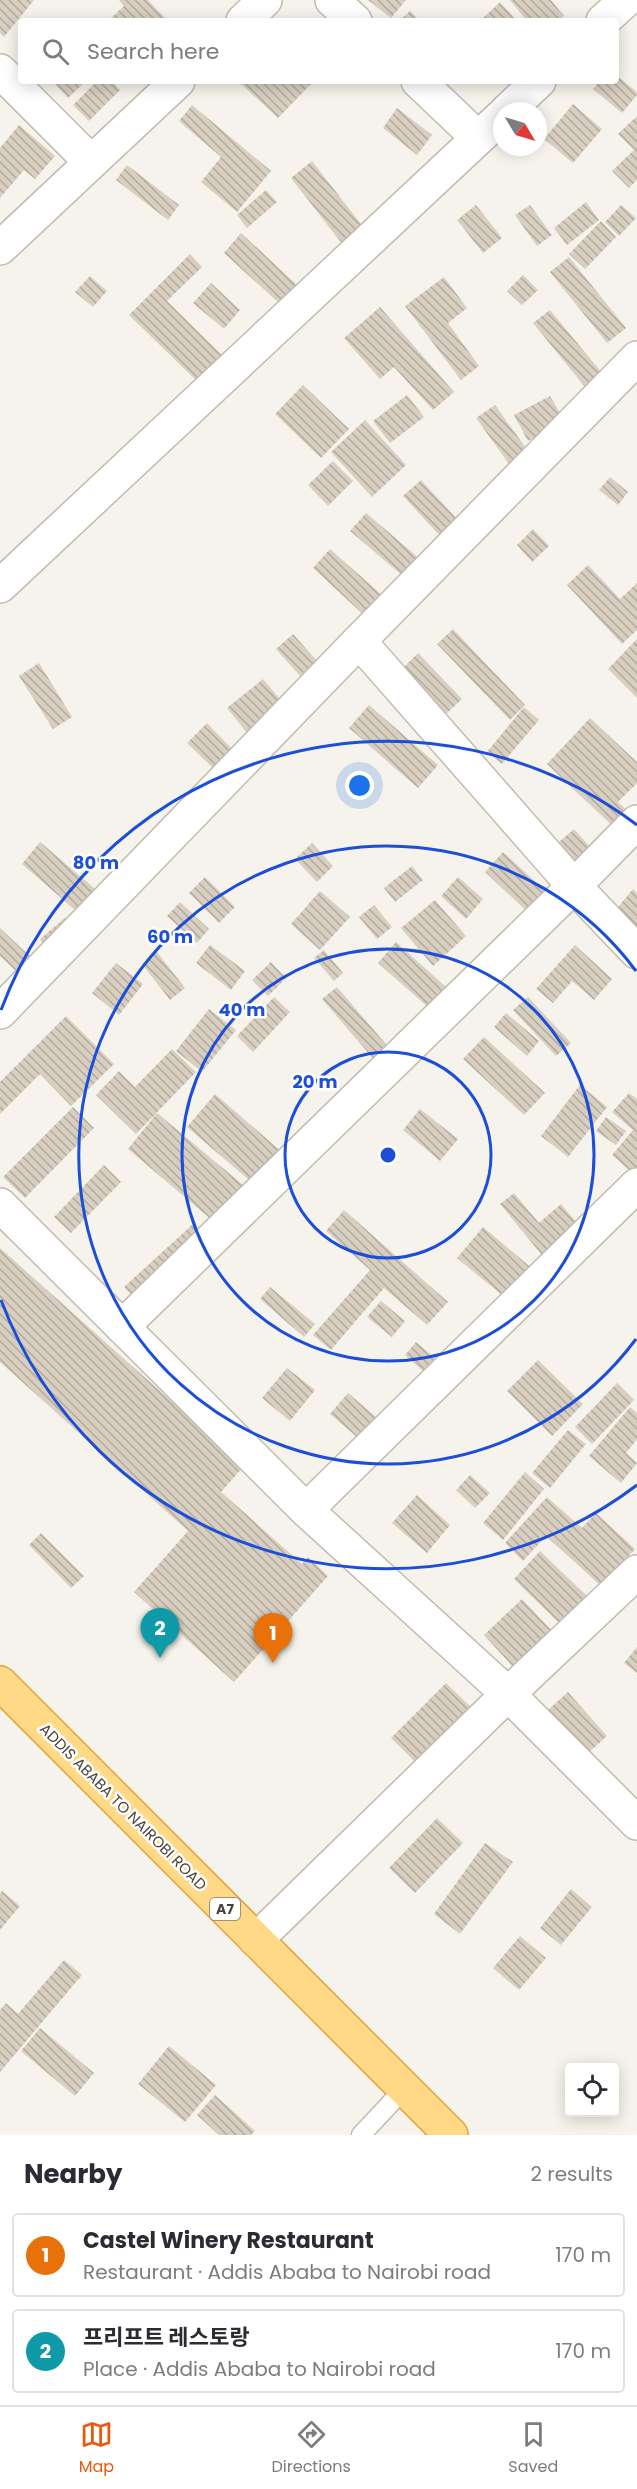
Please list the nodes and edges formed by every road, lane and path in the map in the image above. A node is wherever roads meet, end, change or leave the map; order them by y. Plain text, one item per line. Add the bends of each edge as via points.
1 (265, 0) edge
2 (332, 0) edge
3 (626, 0) edge
4 (246, 18) edge
5 (351, 18) edge
6 (606, 18) edge
7 (0, 71) edge
8 (175, 84) edge
9 (421, 84) edge
10 (536, 84) edge
11 (517, 102) edge
12 (493, 124) edge
13 (478, 138) junction
14 (91, 162) junction
15 (0, 248) edge
16 (637, 358) edge
17 (0, 586) edge
18 (359, 641) junction
19 (637, 822) edge
20 (574, 886) junction
21 (637, 952) edge
22 (0, 1012) edge
23 (637, 1185) edge
24 (0, 1205) edge
25 (122, 1326) junction
26 (306, 1510) junction
27 (637, 1572) edge
28 (0, 1684) edge
29 (508, 1694) junction
30 (637, 1823) edge
31 (256, 1940) junction
32 (404, 2089) junction
33 (361, 2135) edge
34 (451, 2135) edge

1 - 4 street
2 - 5 street
3 - 6 street
7 - 14 street
8 - 14 street
9 - 13 street
10 - 11 street
12 - 13 street
13 - 17 street
14 - 15 street
16 - 18 street
18 - 20 street
18 - 22 street
19 - 20 street
20 - 21 street
20 - 25 street
23 - 26 street
24 - 25 street
25 - 26 street
26 - 29 street
27 - 29 street
28 - 31 highway, ADDIS ABABA TO NAIROBI ROAD / A7
29 - 30 street
29 - 31 street
31 - 32 highway, ADDIS ABABA TO NAIROBI ROAD / A7
32 - 33 lane
32 - 34 highway, ADDIS ABABA TO NAIROBI ROAD / A7

